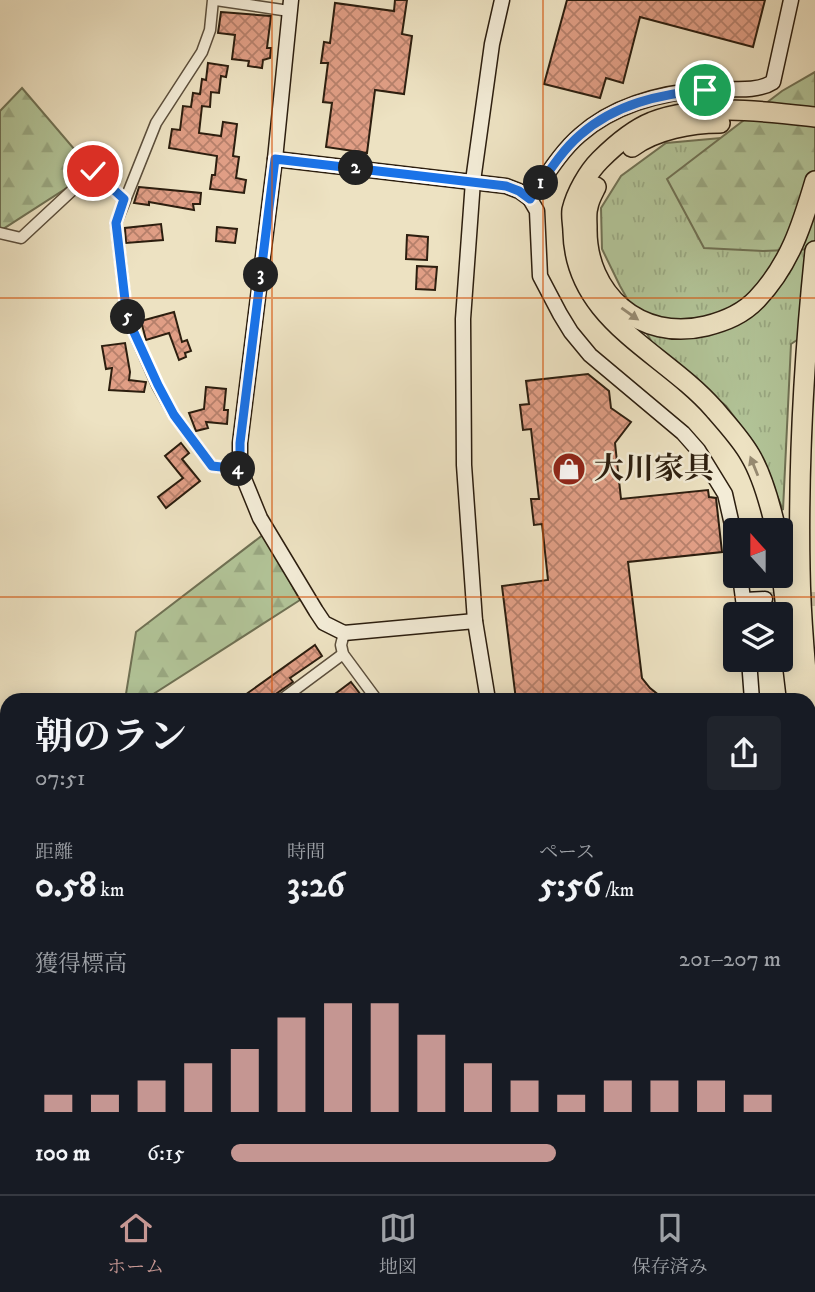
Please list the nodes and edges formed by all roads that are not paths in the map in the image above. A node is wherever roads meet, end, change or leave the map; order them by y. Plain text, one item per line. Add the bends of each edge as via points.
1 (214, 0) edge
2 (502, 0) edge
3 (791, 0) edge
4 (290, 6) edge
5 (815, 117) edge
6 (815, 127) edge
7 (275, 159) junction
8 (473, 181) junction
9 (815, 181) edge
10 (124, 199) junction
11 (530, 199) junction
12 (0, 233) edge
13 (815, 251) edge
14 (240, 469) junction
15 (730, 518) edge
16 (773, 518) edge
17 (784, 588) edge
18 (765, 600) tunnel mouth
19 (759, 602) edge
20 (475, 621) junction
21 (344, 633) junction
22 (344, 654) junction
23 (750, 672) edge
24 (291, 693) edge
25 (372, 693) edge
26 (487, 693) edge
27 (751, 693) edge
28 (796, 693) edge
29 (808, 693) edge

1 - 4 street
1 - 10 street via 202,52 156,123
2 - 8 street
3 - 11 street via 773,82 759,88 656,96 627,107 579,135
4 - 7 street
16 -> 5 highway via 751,456 712,407 624,332 587,287 573,249 572,210 589,171 619,142 649,123 689,112
6 -> 9 highway via 705,123 635,144 601,175 587,207 587,244 595,274 610,298 636,319 665,328 695,328 730,320 756,301 779,271 800,233
7 - 8 street
7 - 14 street
8 - 11 street via 506,186
8 - 20 street via 463,319 464,465
10 - 12 street via 93,171 21,238
10 - 14 street via 116,223 130,324 158,385 191,440 212,466
11 - 15 street via 537,211 540,275 571,332 590,355 698,450 725,494
13 - 29 highway via 801,427 800,568
14 - 21 street via 260,518 316,611 324,623
17 - 28 highway
18 - 19 street
20 - 21 street
20 - 26 street
21 - 22 street
22 - 24 street
22 - 25 street
23 - 27 street

